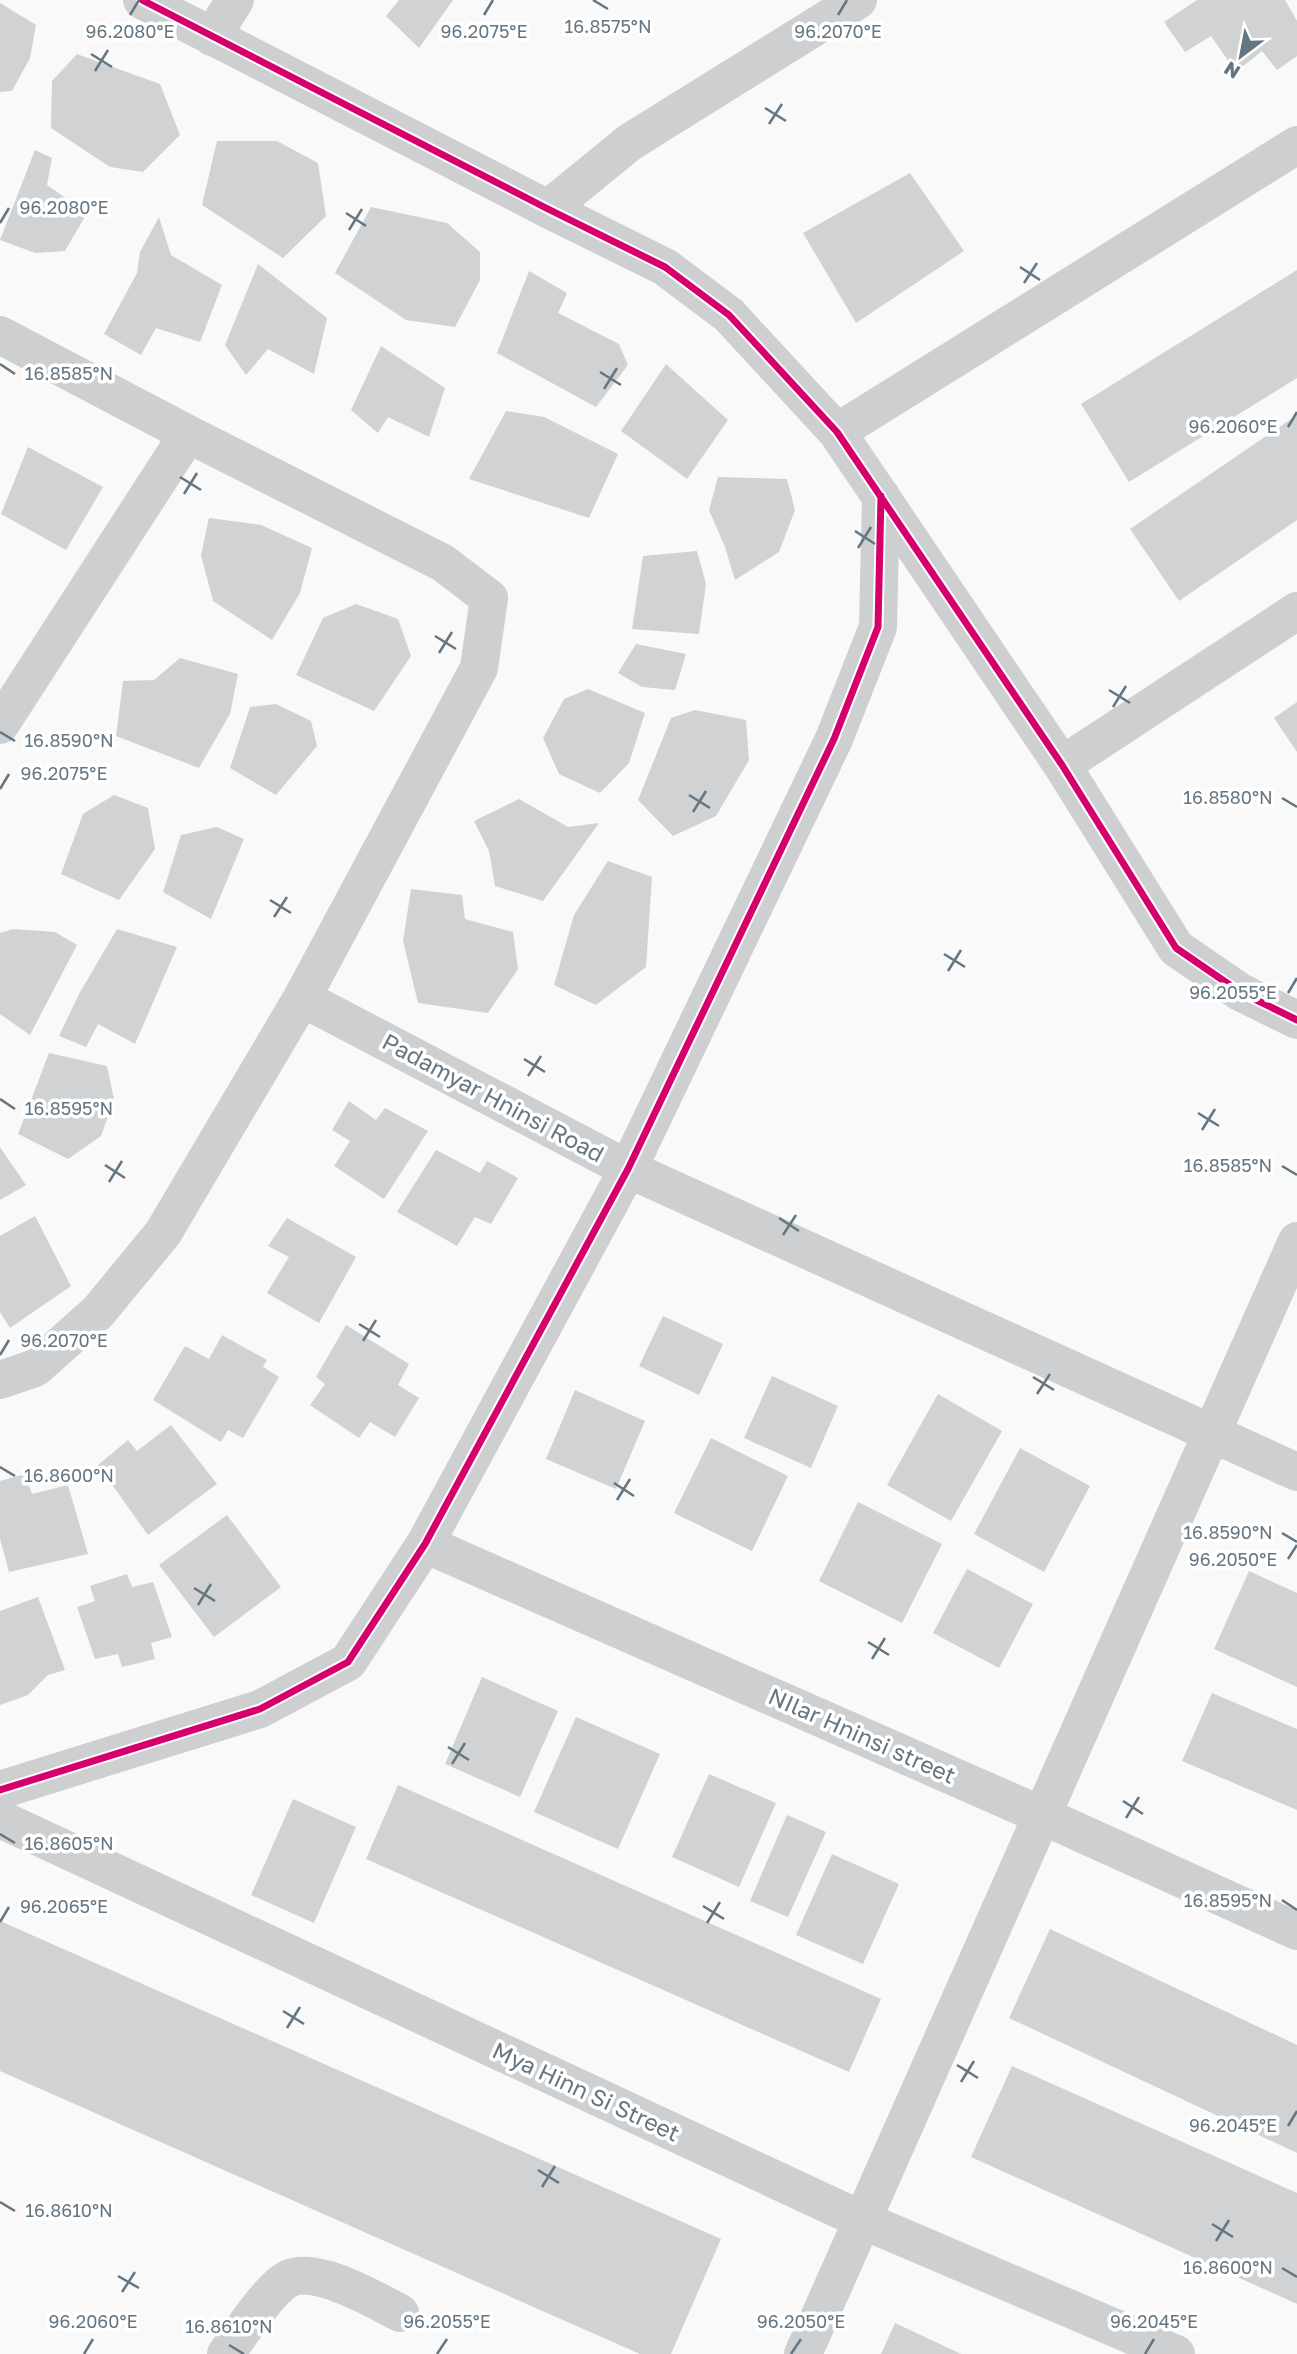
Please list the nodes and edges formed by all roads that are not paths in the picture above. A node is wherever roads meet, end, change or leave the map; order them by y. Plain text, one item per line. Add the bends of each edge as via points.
1 (142, 0) edge
2 (235, 0) edge
3 (858, 0) edge
4 (212, 37) junction
5 (1297, 145) edge
6 (548, 209) junction
7 (0, 335) edge
8 (837, 432) junction
9 (188, 434) junction
10 (881, 496) junction
11 (1297, 611) edge
12 (0, 725) edge
13 (1062, 765) junction
14 (302, 998) junction
15 (1297, 1020) edge
16 (628, 1168) junction
17 (1297, 1241) edge
18 (0, 1380) edge
19 (1210, 1433) junction
20 (1297, 1472) edge
21 (425, 1544) junction
22 (0, 1790) edge
23 (1041, 1815) junction
24 (0, 1819) edge
25 (1297, 1931) edge
26 (862, 2220) junction
27 (400, 2313) dead end
28 (226, 2354) edge
29 (803, 2354) edge
30 (1176, 2354) edge

1 - 4 street
2 - 4 street
3 - 6 street via 630,142
4 - 6 street
5 - 8 street
6 - 8 street via 665,267 729,315
7 - 9 street
8 - 10 street
9 - 12 street
9 - 14 street via 443,563 489,598 480,668
10 - 13 street
10 - 16 street via 878,627 834,739
11 - 13 street
13 - 15 street via 1176,948 1240,992
14 - 16 street, Padamyar Hninsi Road
14 - 18 street via 163,1233 98,1312 35,1368
16 - 19 street, Padamyar Hninsi Road
16 - 21 street
17 - 19 street
19 - 20 street, Padamyar Hninsi Road
19 - 23 street
21 - 22 street via 348,1662 260,1709
21 - 23 street, NIlar Hninsi street
23 - 25 street, NIlar Hninsi street
23 - 26 street
24 - 26 street, Mya Hinn Si Street
26 - 29 street
26 - 30 street, Mya Hinn Si Street
27 - 28 street via 344,2285 307,2276 289,2278 273,2291

